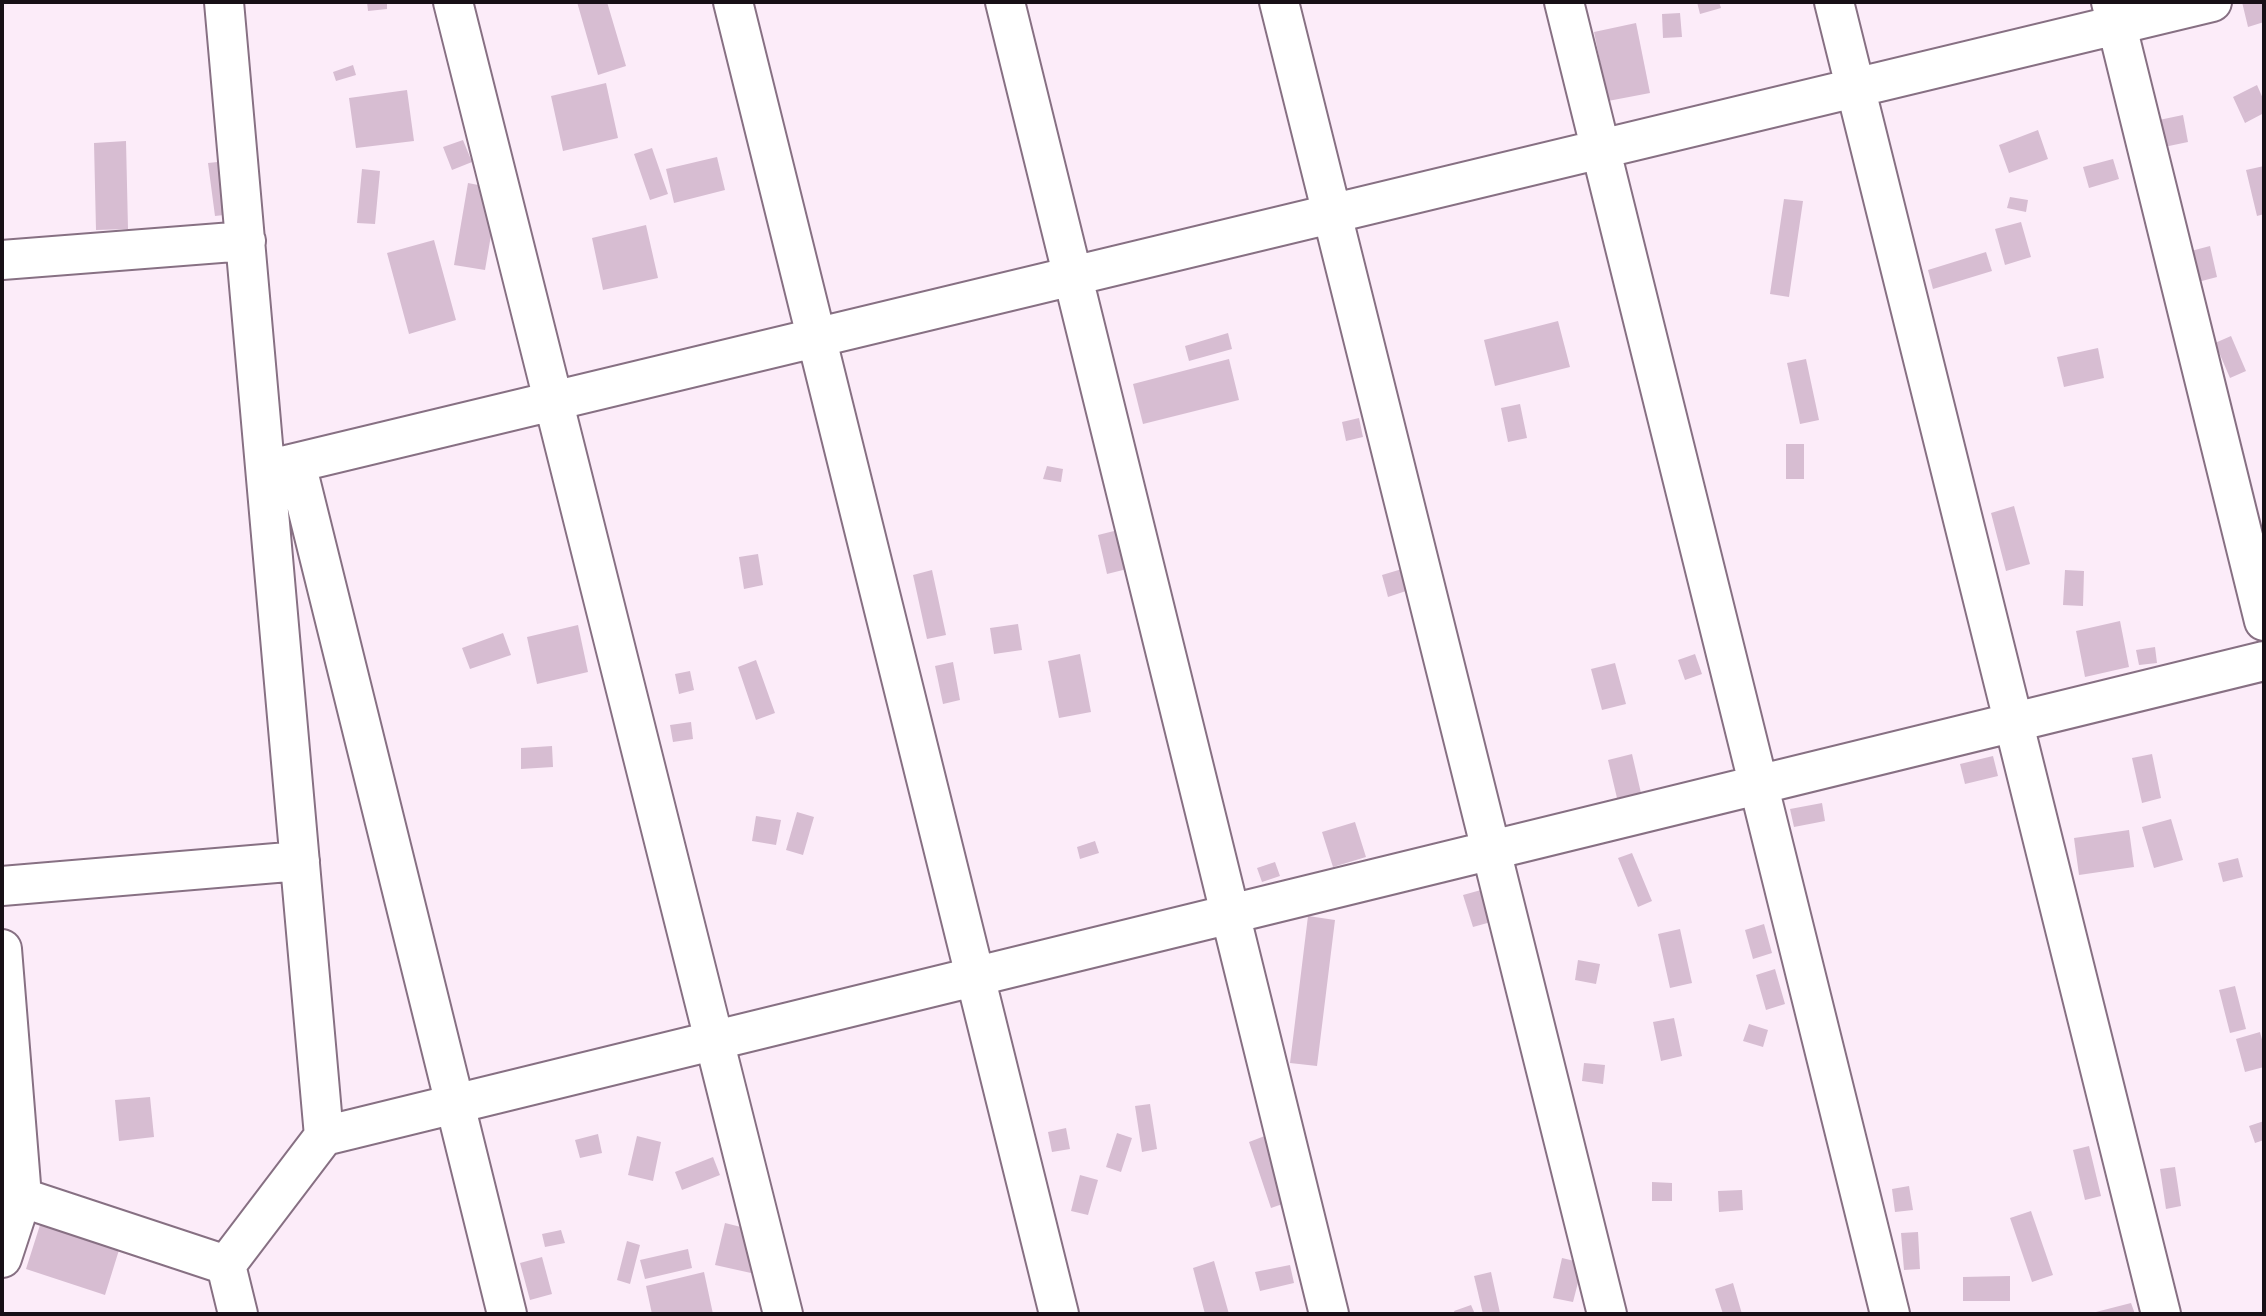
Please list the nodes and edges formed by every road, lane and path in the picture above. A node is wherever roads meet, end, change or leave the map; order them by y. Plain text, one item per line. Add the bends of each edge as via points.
1 (224, 2) edge
2 (453, 2) edge
3 (733, 2) edge
4 (1004, 2) edge
5 (1279, 2) edge
6 (1564, 2) edge
7 (1833, 2) edge
8 (2212, 2) edge
9 (2114, 13) edge
10 (1855, 88) junction
11 (1601, 149) junction
12 (1332, 214) junction
13 (246, 241) junction
14 (2, 260) edge
15 (1072, 276) junction
16 (816, 338) junction
17 (553, 401) junction
18 (281, 467) junction
19 (2264, 621) edge
20 (2264, 660) edge
21 (2014, 722) junction
22 (1758, 784) junction
23 (1490, 849) junction
24 (300, 861) junction
25 (2, 886) edge
26 (1230, 913) junction
27 (2, 949) edge
28 (975, 976) junction
29 (714, 1040) junction
30 (455, 1103) junction
31 (324, 1136) junction
32 (12, 1194) edge
33 (2, 1258) edge
34 (226, 1265) junction
35 (238, 1314) edge
36 (507, 1314) edge
37 (783, 1314) edge
38 (1059, 1314) edge
39 (1329, 1314) edge
40 (1607, 1314) edge
41 (1890, 1314) edge
42 (2161, 1314) edge

1 - 13 street
2 - 17 street
3 - 16 street
4 - 15 street
5 - 12 street
6 - 11 street
7 - 10 street
8 - 9 street
9 - 10 street
9 - 19 street
10 - 11 street
10 - 21 street
11 - 12 street
11 - 22 street
12 - 15 street
12 - 23 street
13 - 14 street
13 - 18 street
15 - 16 street
15 - 26 street
16 - 17 street
16 - 28 street
17 - 18 street
17 - 29 street
18 - 24 street
18 - 30 street
20 - 21 street
21 - 22 street
21 - 42 street
22 - 23 street
22 - 41 street
23 - 26 street
23 - 40 street
24 - 25 street
24 - 31 street
26 - 28 street
26 - 39 street
27 - 32 street
28 - 29 street
28 - 38 street
29 - 30 street
29 - 37 street
30 - 31 street
30 - 36 street
31 - 34 street
32 - 33 street
32 - 34 street
34 - 35 street

